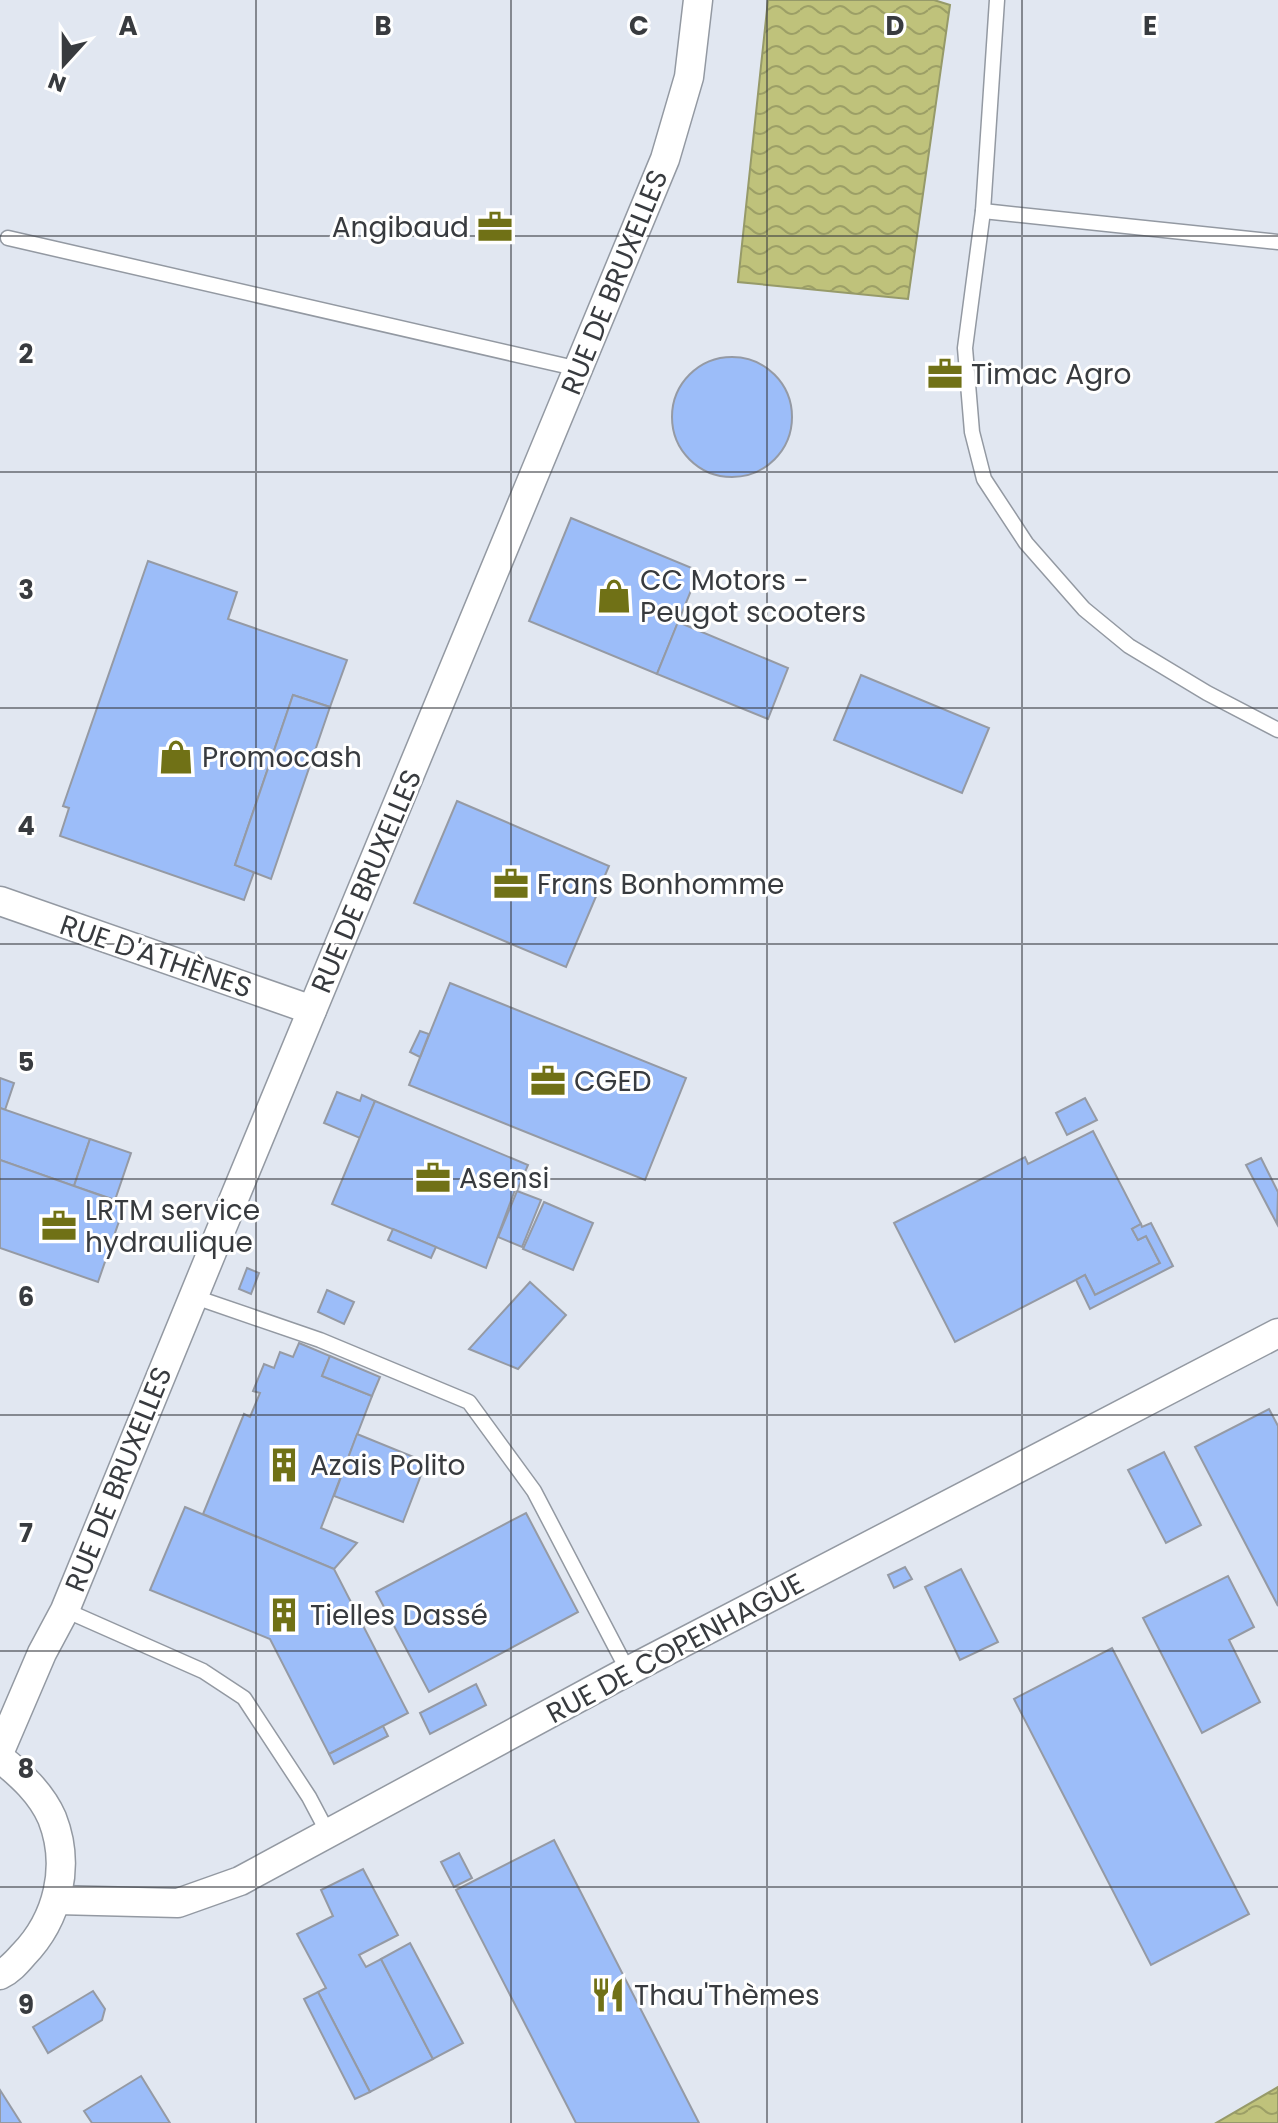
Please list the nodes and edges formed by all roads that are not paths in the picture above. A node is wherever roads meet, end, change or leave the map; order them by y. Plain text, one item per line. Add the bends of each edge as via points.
1 (698, 0) edge
2 (997, 0) edge
3 (983, 211) junction
4 (8, 238) dead end
5 (1278, 242) edge
6 (579, 369) junction
7 (1278, 730) edge
8 (0, 901) edge
9 (312, 1010) junction
10 (192, 1296) junction
11 (1278, 1333) edge
12 (65, 1610) junction
13 (628, 1671) junction
14 (0, 1751) edge
15 (0, 1758) edge
16 (328, 1833) junction
17 (57, 1900) junction
18 (0, 1975) edge

1 - 6 street, RUE DE BRUXELLES via 689,77 665,159
2 - 3 lane
3 - 5 lane
3 - 7 lane via 965,348 972,432 984,479 1026,543 1084,609 1129,646
4 - 6 lane
6 - 9 street, RUE DE BRUXELLES
8 - 9 street, RUE D'ATHÈNES
9 - 10 street, RUE DE BRUXELLES
10 - 12 street, RUE DE BRUXELLES
10 - 13 lane via 320,1340 469,1402 534,1491
11 - 13 street, RUE DE COPENHAGUE
12 - 14 street, RUE DE BRUXELLES
12 - 16 lane via 203,1671 244,1698
13 - 16 street, RUE DE COPENHAGUE
15 - 17 street via 30,1783 51,1818 61,1858
16 - 17 street, RUE DE COPENHAGUE via 240,1881 178,1903
17 - 18 street via 39,1939

